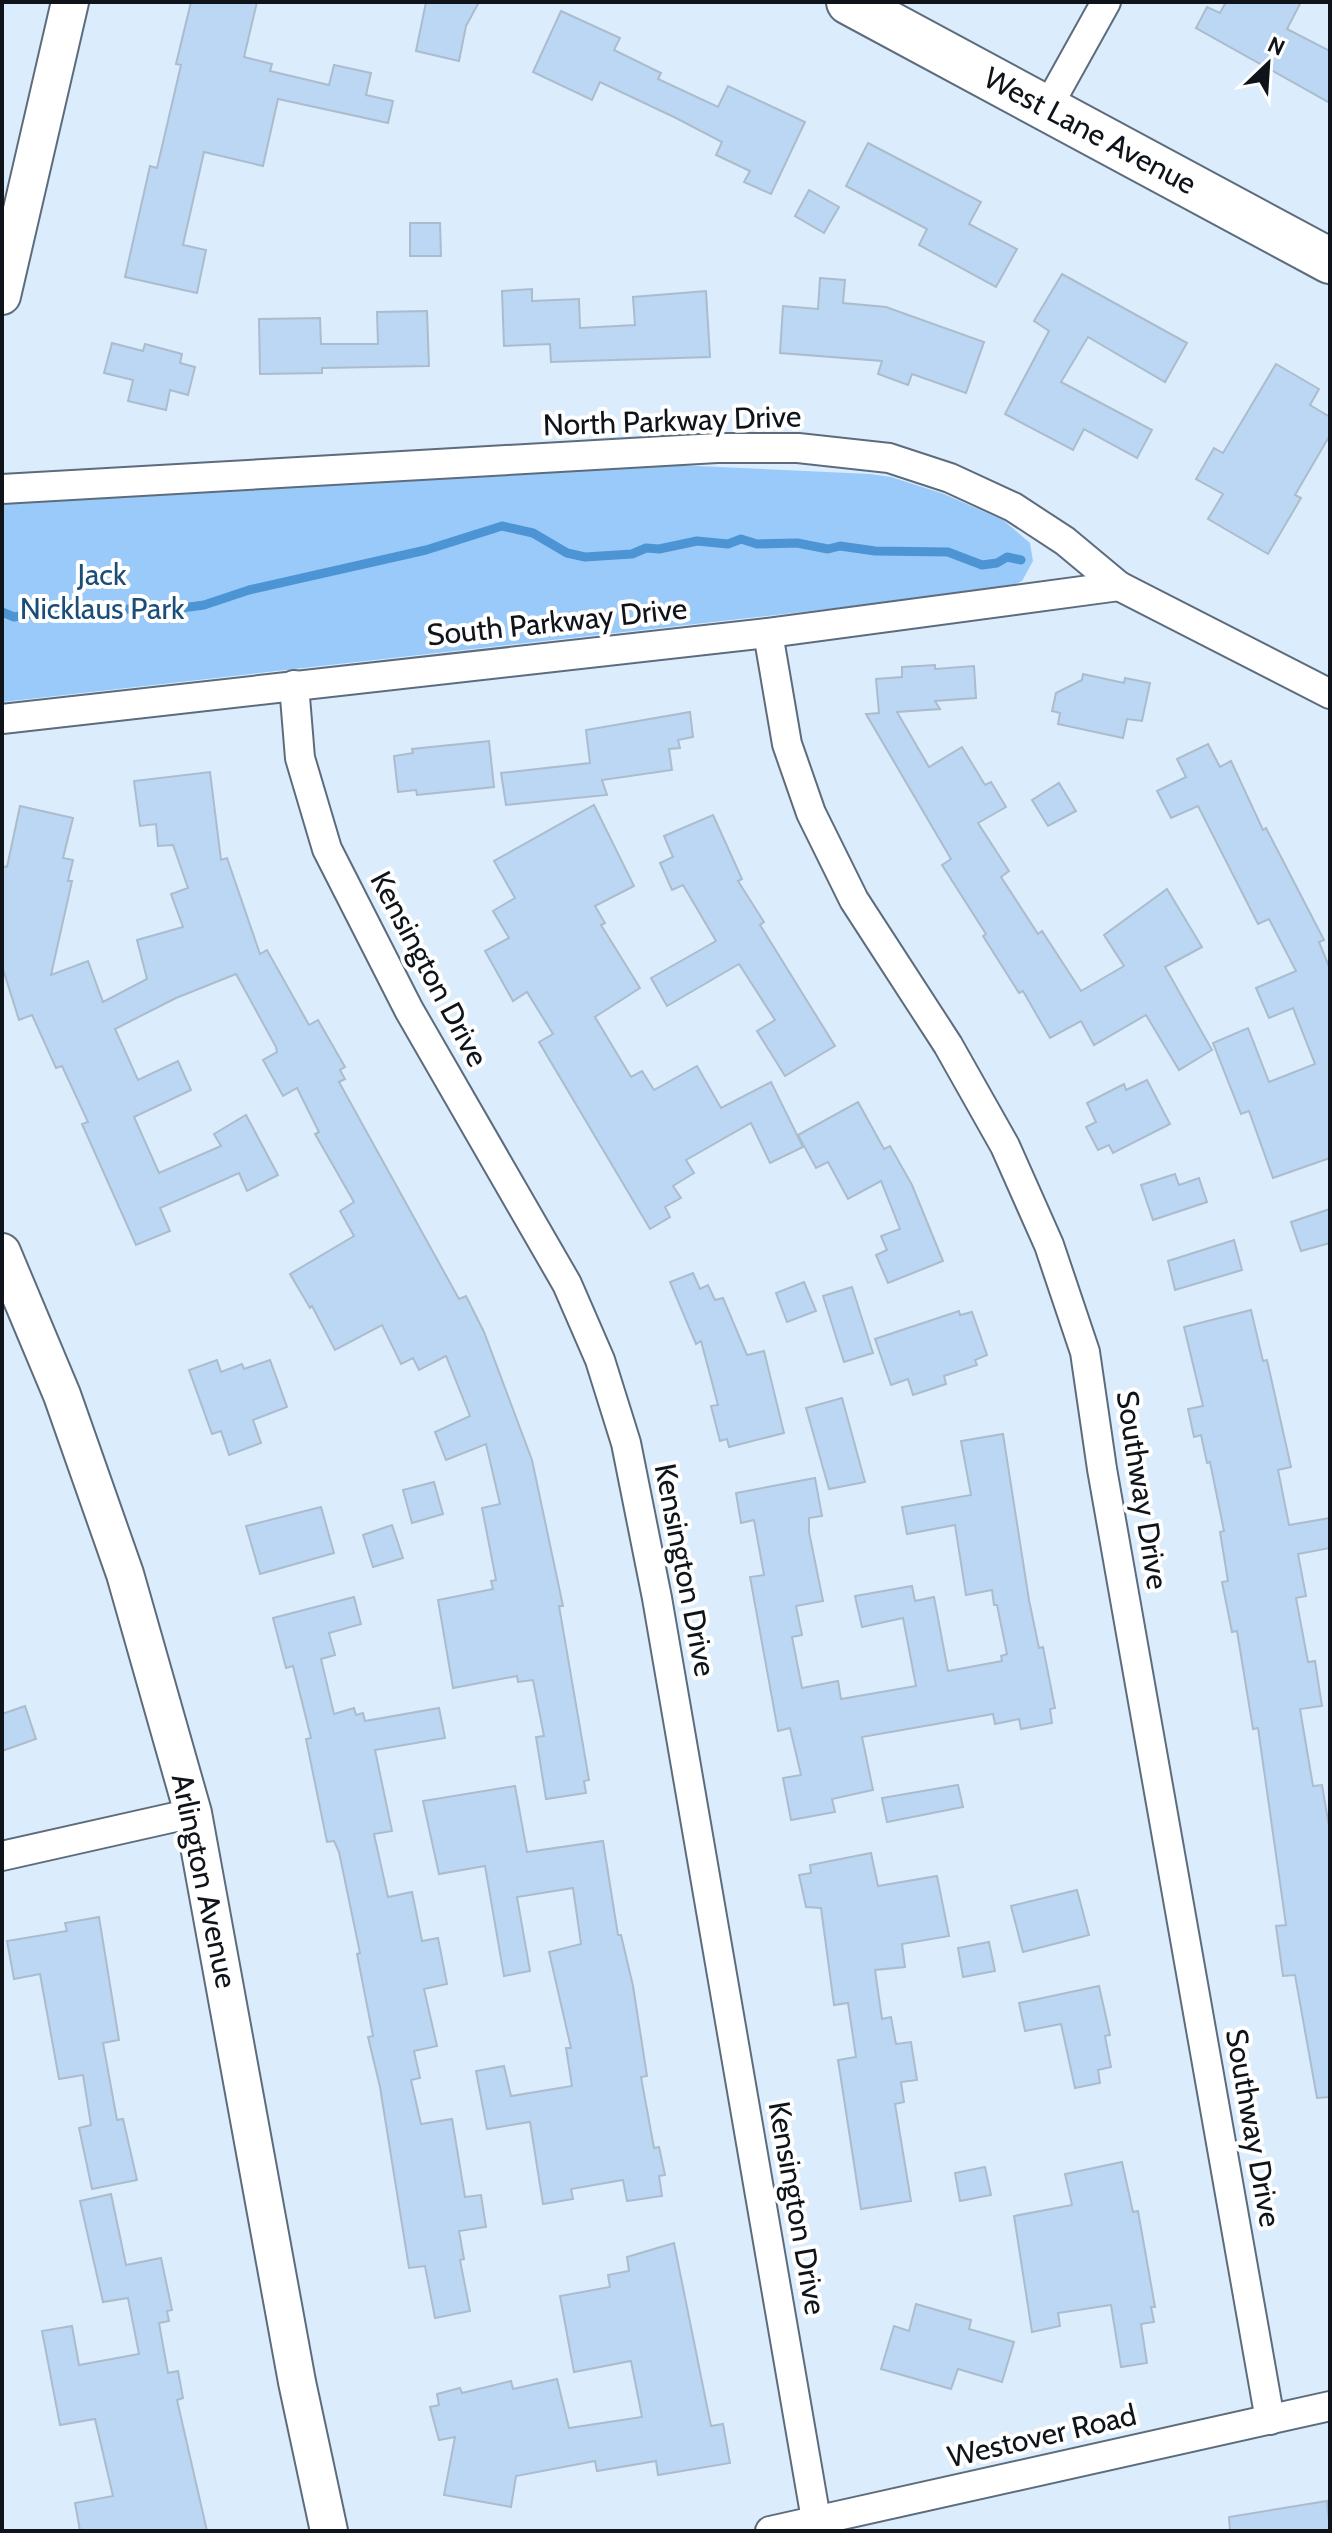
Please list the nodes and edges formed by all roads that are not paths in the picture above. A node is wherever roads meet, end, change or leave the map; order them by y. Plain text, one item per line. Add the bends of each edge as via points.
1 (70, 2) edge
2 (849, 2) edge
3 (1106, 2) edge
4 (1047, 108) junction
5 (1330, 261) edge
6 (2, 296) edge
7 (2, 489) edge
8 (1119, 586) junction
9 (768, 633) junction
10 (294, 685) junction
11 (1330, 694) edge
12 (2, 719) edge
13 (2, 1252) edge
14 (193, 1813) junction
15 (2, 1856) edge
16 (1330, 2406) edge
17 (1270, 2420) junction
18 (817, 2526) edge
19 (329, 2531) edge
20 (770, 2531) edge

1 - 6 street
2 - 4 main road, West Lane Avenue
3 - 4 street
4 - 5 main road, West Lane Avenue
7 - 8 street, North Parkway Drive via 717,448 798,448 889,458 950,478 1013,507
8 - 9 street, South Parkway Drive
8 - 11 street, North Parkway Drive
9 - 10 street, South Parkway Drive
9 - 17 street, Southway Drive via 787,744 811,813 854,900 948,1045 1005,1146 1049,1245 1085,1352
10 - 12 street, South Parkway Drive
10 - 18 street, Kensington Drive via 300,758 327,849 409,1010 567,1284 600,1360 626,1443
13 - 14 street, Arlington Avenue via 62,1395 125,1574
14 - 15 street
14 - 19 street, Arlington Avenue
16 - 17 street, Westover Road
17 - 18 street, Westover Road
18 - 20 street, Westover Road

